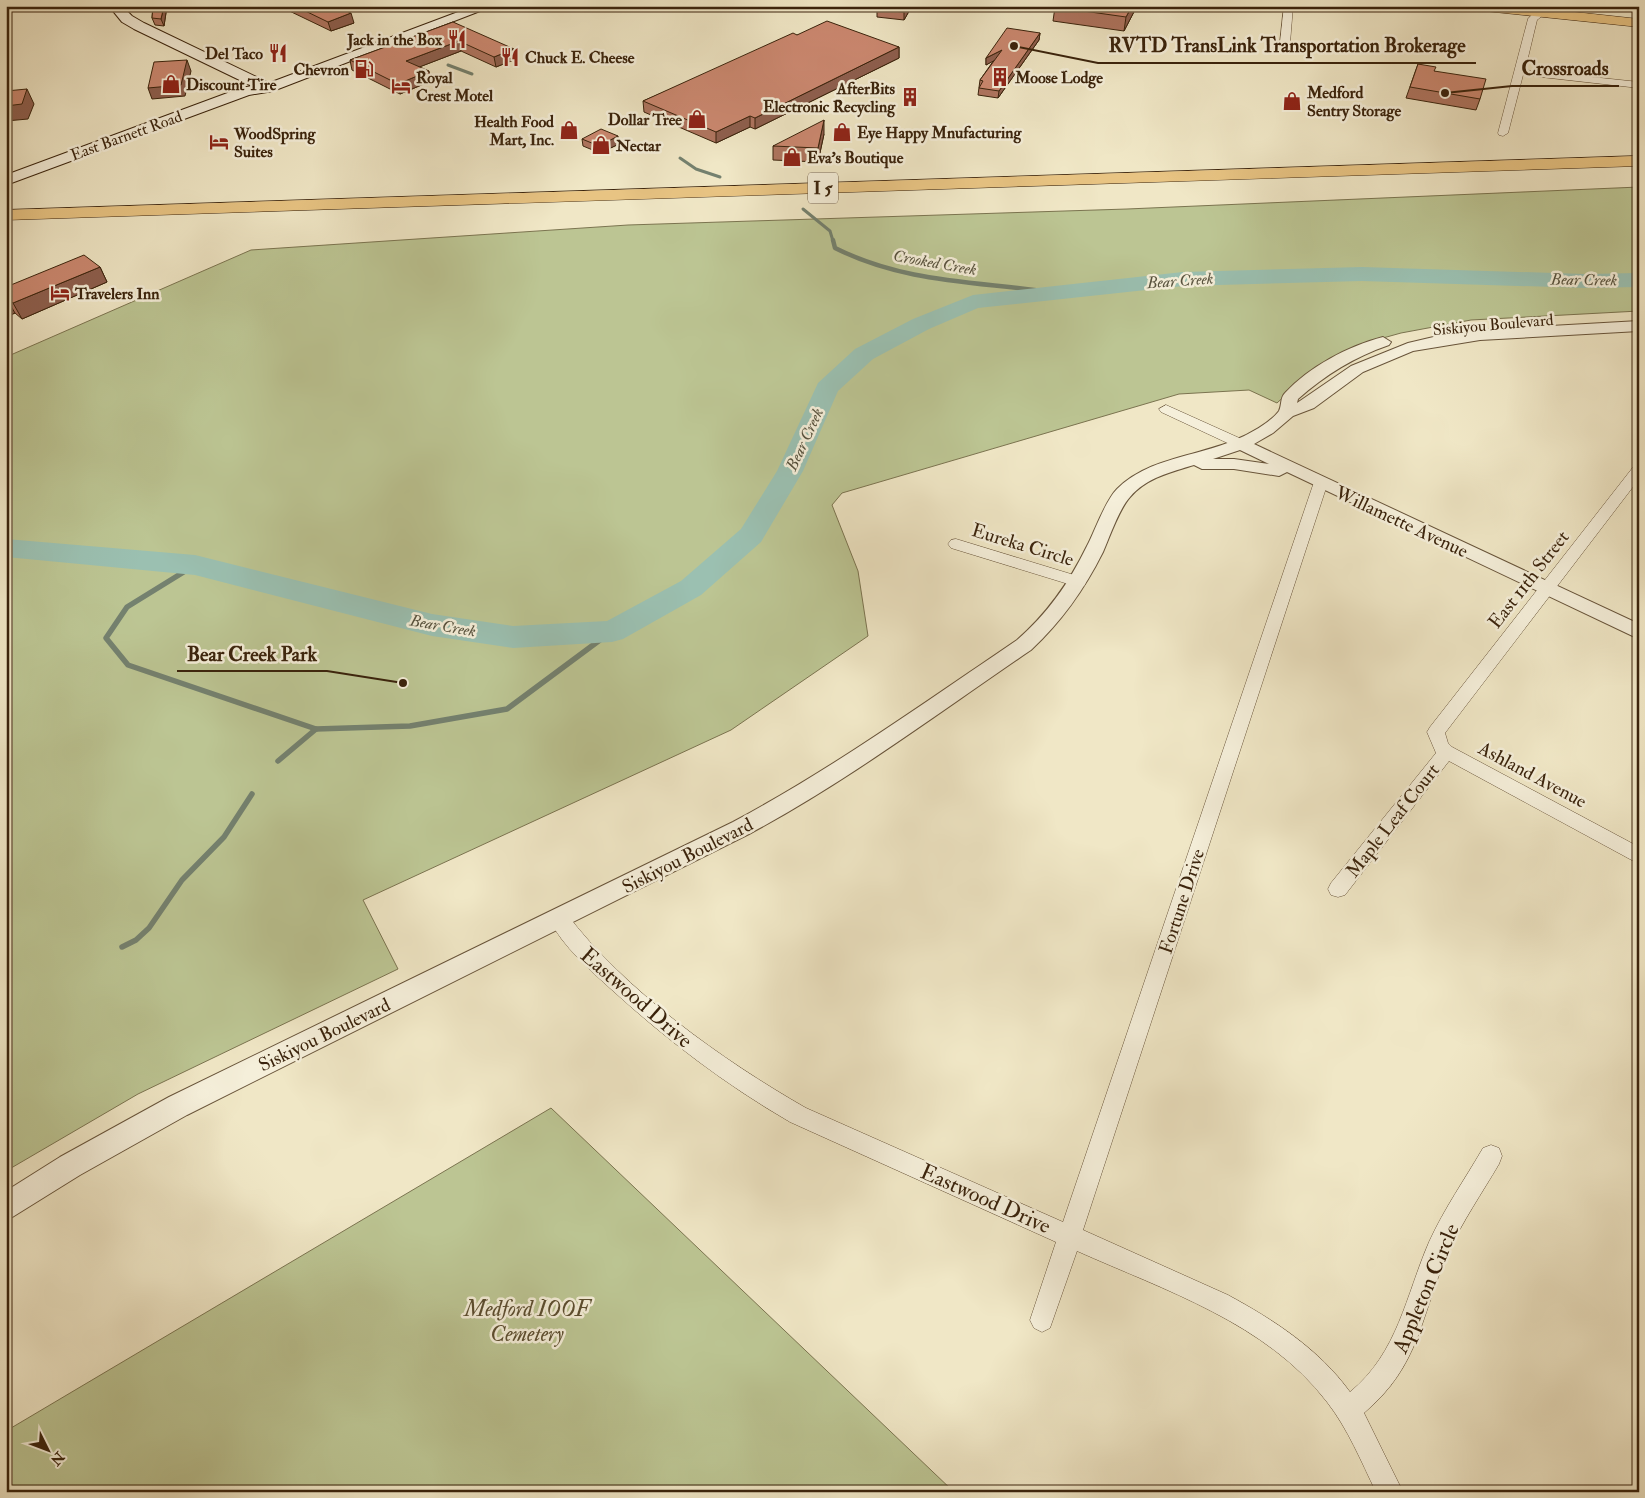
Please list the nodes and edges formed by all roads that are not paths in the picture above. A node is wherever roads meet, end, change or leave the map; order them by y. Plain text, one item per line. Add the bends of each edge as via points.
1 (115, 6) edge
2 (465, 6) edge
3 (487, 6) edge
4 (1289, 6) edge
5 (1475, 6) edge
6 (1543, 10) edge
7 (140, 11) dead end
8 (1639, 23) edge
9 (1285, 43) dead end
10 (1518, 72) junction
11 (265, 84) junction
12 (1639, 85) edge
13 (1503, 133) dead end
14 (1639, 161) edge
15 (1639, 169) edge
16 (6, 180) edge
17 (6, 215) edge
18 (6, 224) edge
19 (1639, 314) edge
20 (1639, 326) edge
21 (1166, 409) dead end
22 (1287, 412) junction
23 (1241, 444) junction
24 (1165, 467) junction
25 (1639, 469) edge
26 (1314, 479) junction
27 (956, 544) dead end
28 (1078, 582) junction
29 (1546, 589) junction
30 (1639, 632) edge
31 (1446, 752) junction
32 (1639, 856) edge
33 (1338, 889) dead end
34 (558, 919) junction
35 (1491, 1156) dead end
36 (6, 1207) edge
37 (1070, 1235) junction
38 (1042, 1320) dead end
39 (1348, 1410) junction
40 (1390, 1492) edge

1 - 11 main road via 139,26
2 - 11 main road, East Barnett Road
3 - 11 main road, East Barnett Road
4 - 9 street
5 - 6 main road
6 - 8 main road
6 - 10 street via 1533,20
7 - 11 main road via 183,32
10 - 12 street
10 - 13 street
11 - 16 main road, East Barnett Road
14 - 17 main road, I 5
15 - 18 main road, I 5
19 - 22 street, Siskiyou Boulevard via 1472,323 1403,336 1354,354 1316,375 1290,397
20 - 22 street, Siskiyou Boulevard via 1480,335 1422,344 1369,363 1308,405
21 - 23 street, Willamette Avenue
22 - 23 street, Siskiyou Boulevard via 1267,429
23 - 24 street, Siskiyou Boulevard
23 - 26 street, Willamette Avenue
24 - 26 street via 1234,464
24 - 28 street, Siskiyou Boulevard via 1136,481 1122,494
25 - 29 street, East 11th Street
26 - 29 street, Willamette Avenue
26 - 37 street, Fortune Drive
27 - 28 street, Eureka Circle
28 - 34 street, Siskiyou Boulevard via 1051,620 1024,645 856,759 741,828
29 - 30 street, Willamette Avenue
29 - 31 street, East 11th Street via 1436,732 1440,746
31 - 32 street, Ashland Avenue
31 - 33 street, Maple Leaf Court
34 - 36 street, Siskiyou Boulevard via 170,1110 70,1166
34 - 37 street, Eastwood Drive via 599,968 706,1057 755,1091 798,1115
35 - 39 street, Appleton Circle via 1439,1247 1417,1312 1393,1363 1378,1384
37 - 38 street, Fortune Drive
37 - 39 street, Eastwood Drive via 1247,1318 1298,1354
39 - 40 street, Eastwood Drive

